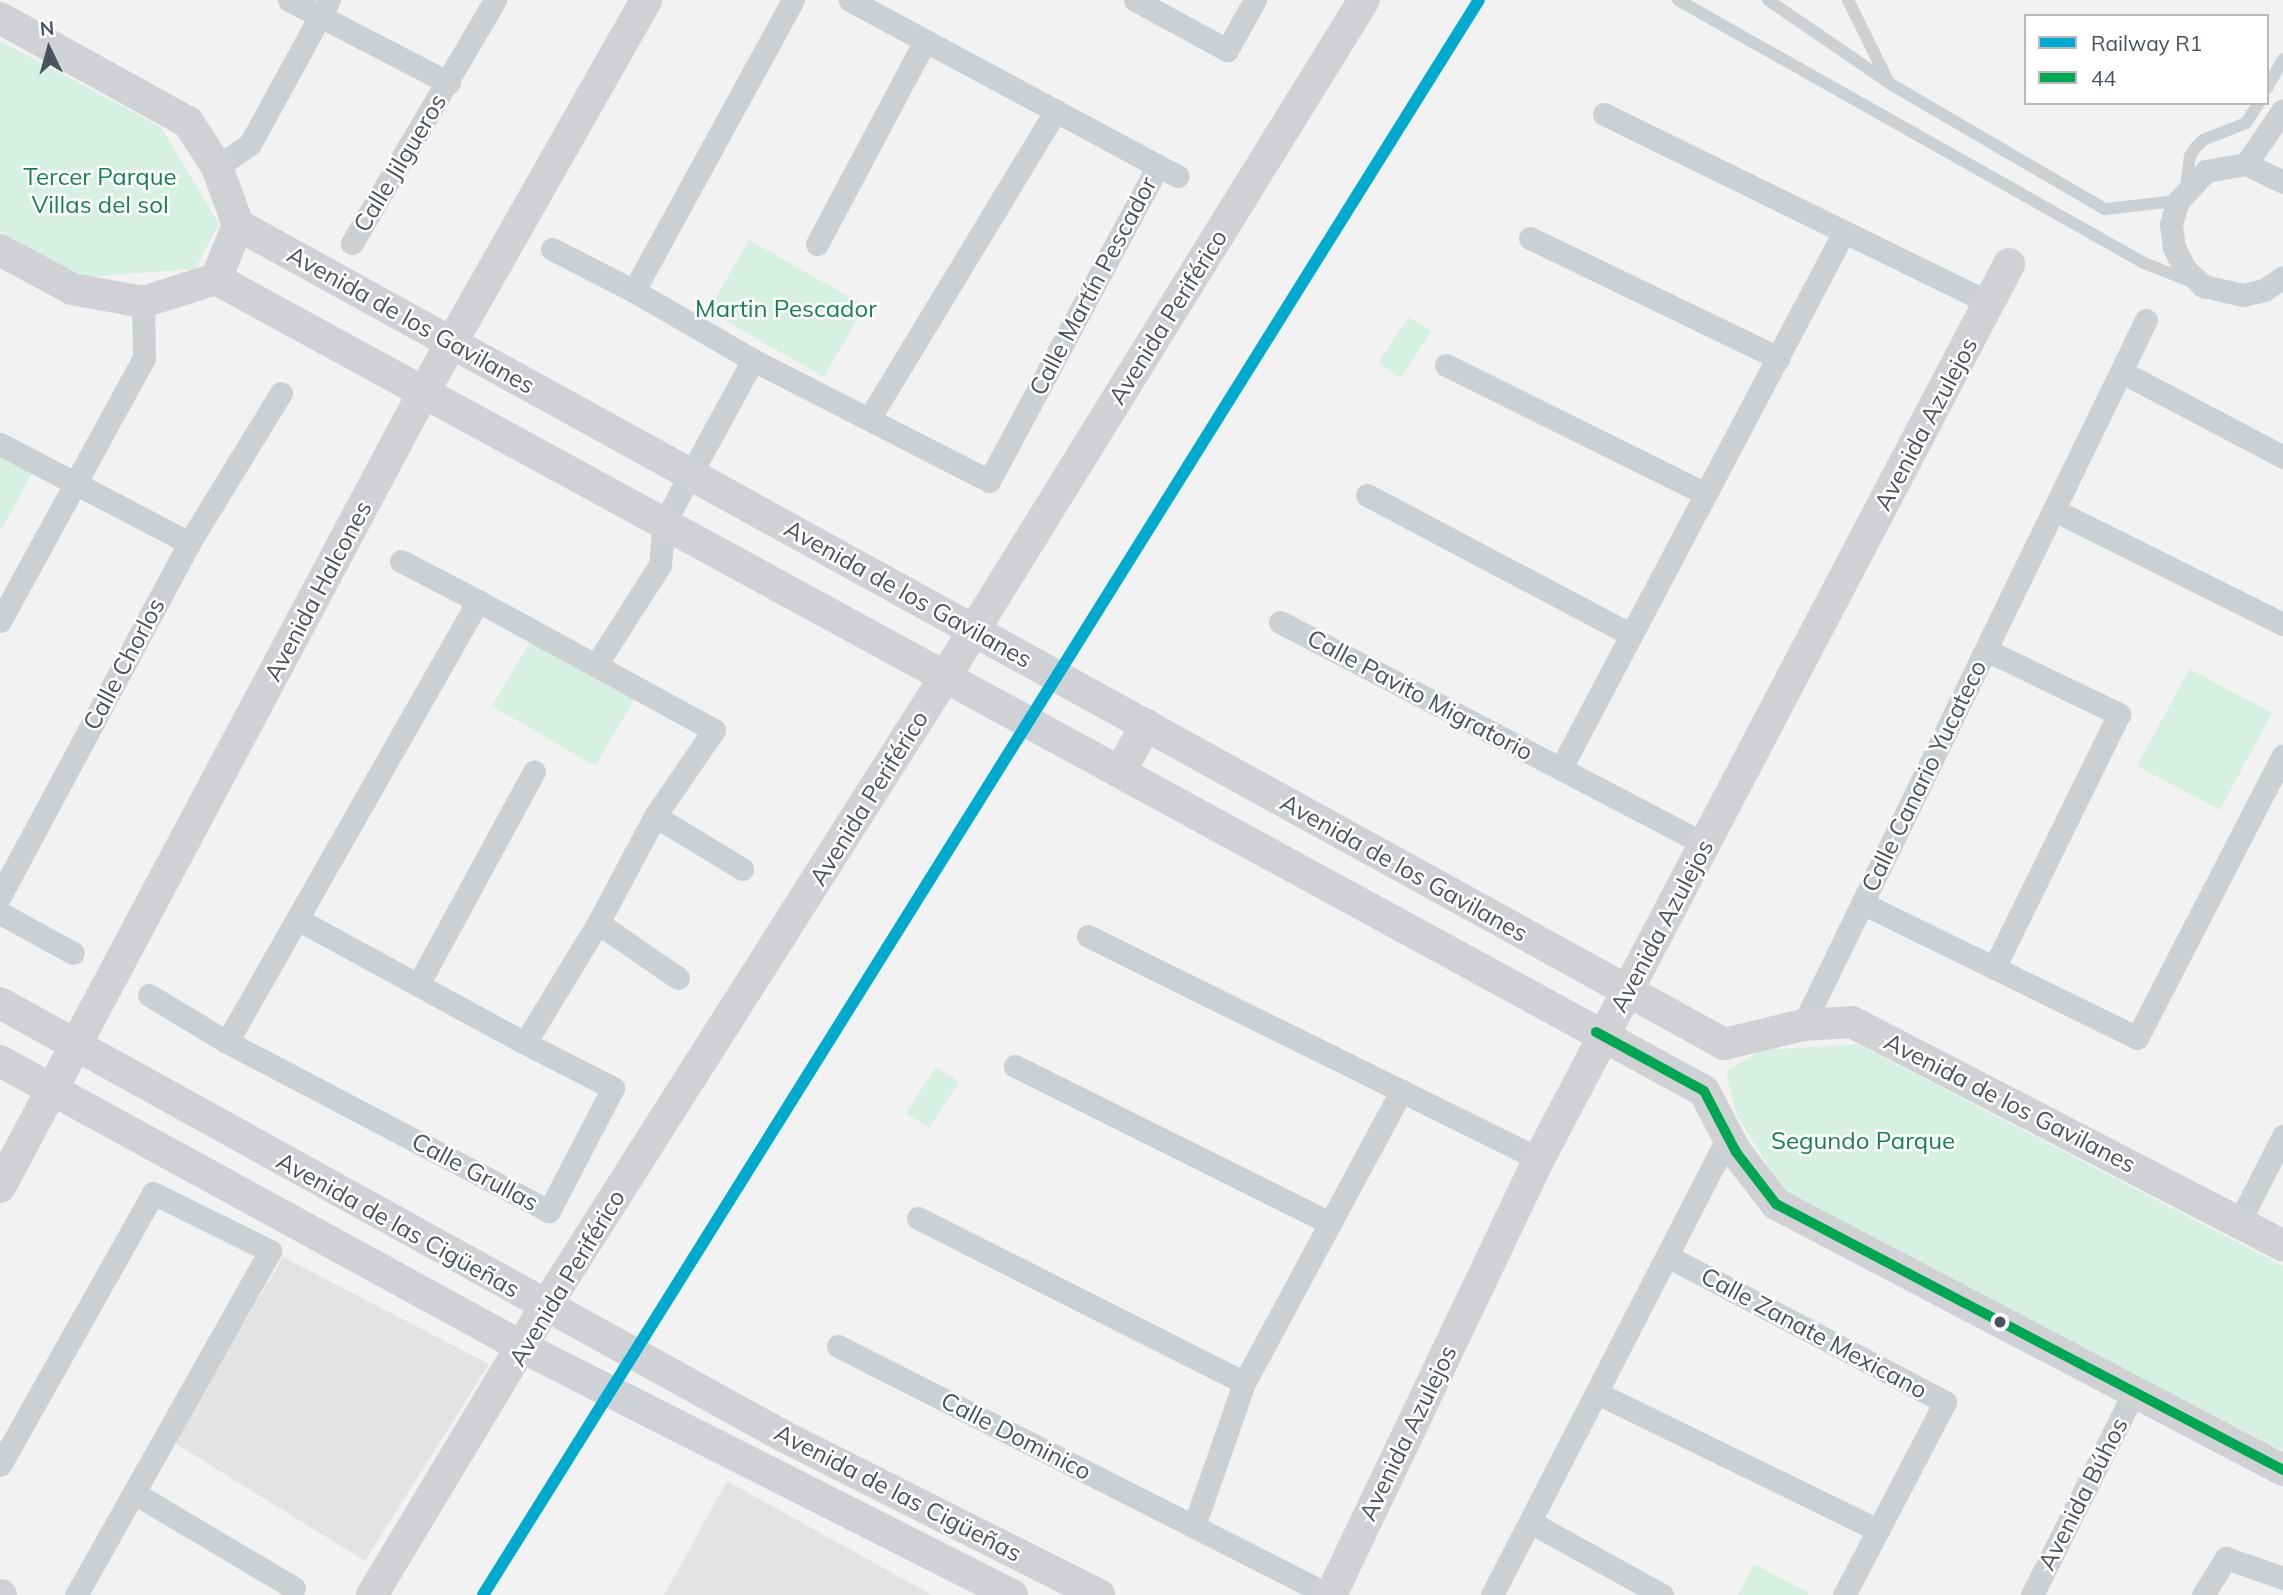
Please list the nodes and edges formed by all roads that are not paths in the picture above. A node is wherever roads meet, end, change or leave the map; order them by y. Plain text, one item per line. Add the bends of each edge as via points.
1 (289, 0) edge
2 (495, 0) edge
3 (646, 0) edge
4 (793, 0) edge
5 (850, 0) edge
6 (1135, 0) edge
7 (1255, 0) edge
8 (1364, 0) edge
9 (1678, 0) edge
10 (1768, 0) edge
11 (1848, 0) edge
12 (325, 8) edge
13 (0, 18) edge
14 (925, 41) junction
15 (2283, 59) edge
16 (449, 83) junction
17 (1889, 83) junction
18 (2269, 84) edge
19 (2258, 105) edge
20 (1056, 110) junction
21 (2283, 110) edge
22 (1604, 114) dead end
23 (2246, 164) junction
24 (217, 167) junction
25 (2283, 182) edge
26 (2182, 195) junction
27 (238, 225) junction
28 (1844, 232) junction
29 (1530, 238) dead end
30 (352, 243) dead end
31 (817, 244) dead end
32 (552, 249) dead end
33 (0, 250) edge
34 (2009, 264) dead end
35 (2283, 277) edge
36 (216, 279) junction
37 (2203, 286) junction
38 (635, 291) junction
39 (143, 302) junction
40 (1989, 303) junction
41 (2146, 320) dead end
42 (452, 342) junction
43 (1778, 358) junction
44 (753, 360) junction
45 (1446, 365) dead end
46 (2122, 372) junction
47 (281, 393) dead end
48 (423, 393) junction
49 (869, 419) junction
50 (0, 444) edge
51 (2283, 457) edge
52 (691, 474) junction
53 (79, 483) junction
54 (1706, 494) junction
55 (1367, 495) dead end
56 (2054, 510) junction
57 (664, 523) junction
58 (189, 543) junction
59 (401, 561) dead end
60 (478, 601) junction
61 (0, 621) edge
62 (1280, 622) dead end
63 (2283, 624) edge
64 (974, 630) junction
65 (1631, 635) junction
66 (1986, 650) junction
67 (596, 665) junction
68 (945, 677) junction
69 (1146, 725) junction
70 (2281, 762) edge
71 (1560, 768) junction
72 (534, 771) dead end
73 (1120, 772) junction
74 (655, 816) junction
75 (1705, 844) junction
76 (742, 869) dead end
77 (0, 896) edge
78 (1862, 903) junction
79 (0, 913) edge
80 (299, 920) junction
81 (598, 923) junction
82 (1088, 936) dead end
83 (73, 953) dead end
84 (1994, 968) junction
85 (678, 978) dead end
86 (418, 985) junction
87 (1628, 991) junction
88 (149, 995) dead end
89 (0, 1003) edge
90 (1803, 1025) junction
91 (1603, 1037) junction
92 (228, 1042) junction
93 (524, 1043) junction
94 (1724, 1044) junction
95 (78, 1046) junction
96 (0, 1061) edge
97 (1015, 1066) dead end
98 (54, 1090) junction
99 (1401, 1090) junction
100 (1704, 1091) junction
101 (2283, 1136) edge
102 (1728, 1138) junction
103 (1539, 1159) junction
104 (0, 1187) edge
105 (918, 1218) dead end
106 (2239, 1222) junction
107 (1330, 1223) junction
108 (2283, 1245) edge
109 (1667, 1256) junction
110 (545, 1307) junction
111 (838, 1346) dead end
112 (524, 1348) junction
113 (1244, 1383) junction
114 (2134, 1392) junction
115 (1597, 1393) junction
116 (0, 1465) edge
117 (2283, 1470) edge
118 (134, 1493) junction
119 (1530, 1522) junction
120 (1194, 1526) junction
121 (1878, 1530) junction
122 (2283, 1578) edge
123 (294, 1588) dead end
124 (76, 1595) edge
125 (372, 1595) edge
126 (1012, 1595) edge
127 (1099, 1595) edge
128 (1330, 1595) edge
129 (1492, 1595) edge
130 (1662, 1595) edge
131 (1844, 1595) edge
132 (2032, 1595) edge
133 (2203, 1595) edge

1 - 12 street, Calle Jilgueros
2 - 16 street, Calle Jilgueros
3 - 42 main road, Avenida Halcones
4 - 38 street
5 - 14 street, Calle Martín Pescador
6 - 7 street via 1227,50
8 - 64 main road, Avenida Periférico
9 - 37 lane via 2144,263
10 - 17 lane
11 - 17 lane
12 - 16 street, Calle Jilgueros
12 - 24 street via 250,144
13 - 24 main road via 188,122
14 - 20 street, Calle Martín Pescador
14 - 31 street
15 - 18 lane
16 - 30 street, Calle Jilgueros
17 - 26 lane via 2105,209
19 - 26 lane via 2246,123 2203,140 2195,148 2189,156
20 - 49 street
20 - 49 street, Calle Martín Pescador via 1168,171 989,481
21 - 23 street
22 - 28 street
23 - 25 street
23 - 26 street via 2206,172
24 - 27 main road
26 - 37 street via 2171,224 2174,248 2185,269
27 - 36 main road
27 - 42 main road, Avenida de los Gavilanes
28 - 40 street
28 - 43 street, Calle Pavito Migratorio
29 - 43 street
32 - 38 street, Calle Martín Pescador
33 - 39 main road via 72,289
34 - 40 main road, Avenida Azulejos
35 - 37 street via 2264,290 2243,295
36 - 39 main road
36 - 48 main road
38 - 44 street, Calle Martín Pescador
39 - 53 street via 144,358
40 - 75 main road, Avenida Azulejos
41 - 46 street, Calle Canario Yucateco
42 - 48 main road, Avenida Halcones
42 - 52 main road, Avenida de los Gavilanes
43 - 54 street, Calle Pavito Migratorio
44 - 49 street, Calle Martín Pescador
44 - 52 street
45 - 54 street
46 - 51 street
46 - 56 street, Calle Canario Yucateco
47 - 58 street, Calle Chorlos
48 - 57 main road
48 - 95 main road, Avenida Halcones
50 - 53 street
52 - 57 street
52 - 64 main road, Avenida de los Gavilanes
53 - 58 street
53 - 61 street
54 - 65 street, Calle Pavito Migratorio
55 - 65 street
56 - 63 street
56 - 66 street, Calle Canario Yucateco
57 - 67 street via 660,565
57 - 68 main road
58 - 77 street, Calle Chorlos
59 - 60 street
60 - 67 street
60 - 80 street
62 - 71 street, Calle Pavito Migratorio
64 - 68 main road, Avenida Periférico
64 - 69 main road, Avenida de los Gavilanes
65 - 71 street, Calle Pavito Migratorio
66 - 78 street, Calle Canario Yucateco
66 - 84 street, Calle Canario Yucateco via 2119,714
67 - 74 street via 713,730
68 - 73 main road
68 - 110 main road, Avenida Periférico
69 - 73 main road
69 - 87 main road, Avenida de los Gavilanes
70 - 84 street, Calle Canario Yucateco via 2137,1038
71 - 75 street, Calle Pavito Migratorio
72 - 86 street
73 - 91 main road
74 - 76 street
74 - 81 street
75 - 87 main road, Avenida Azulejos
78 - 84 street, Calle Canario Yucateco
78 - 90 street, Calle Canario Yucateco
79 - 83 street
80 - 86 street, Calle Grullas
80 - 92 street
81 - 85 street
81 - 93 street
82 - 99 street
86 - 93 street, Calle Grullas
87 - 91 main road, Avenida Azulejos
87 - 94 main road, Avenida de los Gavilanes
88 - 92 street, Calle Grullas
89 - 95 main road, Avenida de las Cigüeñas
90 - 94 main road, Avenida de los Gavilanes
90 - 106 main road, Avenida de los Gavilanes via 1852,1022
91 - 100 main road
91 - 103 main road, Avenida Azulejos
92 - 93 street, Calle Grullas via 550,1211 613,1088
94 - 100 main road
95 - 98 main road, Avenida Halcones
95 - 110 main road, Avenida de las Cigüeñas
96 - 98 main road, Avenida de las Cigüeñas
97 - 107 street
98 - 104 main road, Avenida Halcones
98 - 112 main road, Avenida de las Cigüeñas
99 - 103 street
99 - 107 street
100 - 102 main road
101 - 106 street
102 - 109 street
102 - 114 main road via 1776,1204
103 - 128 main road, Avenida Azulejos
105 - 113 street
106 - 108 main road, Avenida de los Gavilanes
107 - 113 street
109 - 115 street
109 - 121 street, Calle Zanate Mexicano via 1945,1402
110 - 112 main road, Avenida Periférico
110 - 127 main road, Avenida de las Cigüeñas via 783,1436
111 - 120 street, Calle Dominico
112 - 125 main road, Avenida Periférico
112 - 126 main road, Avenida de las Cigüeñas
113 - 120 street
114 - 117 main road
114 - 132 street, Avenida Búhos
115 - 119 street
115 - 121 street
116 - 118 street via 153,1193 270,1251
118 - 123 street
118 - 124 street
119 - 129 street
119 - 130 street
120 - 128 street, Calle Dominico
121 - 131 street, Calle Zanate Mexicano
122 - 133 street via 2226,1558

